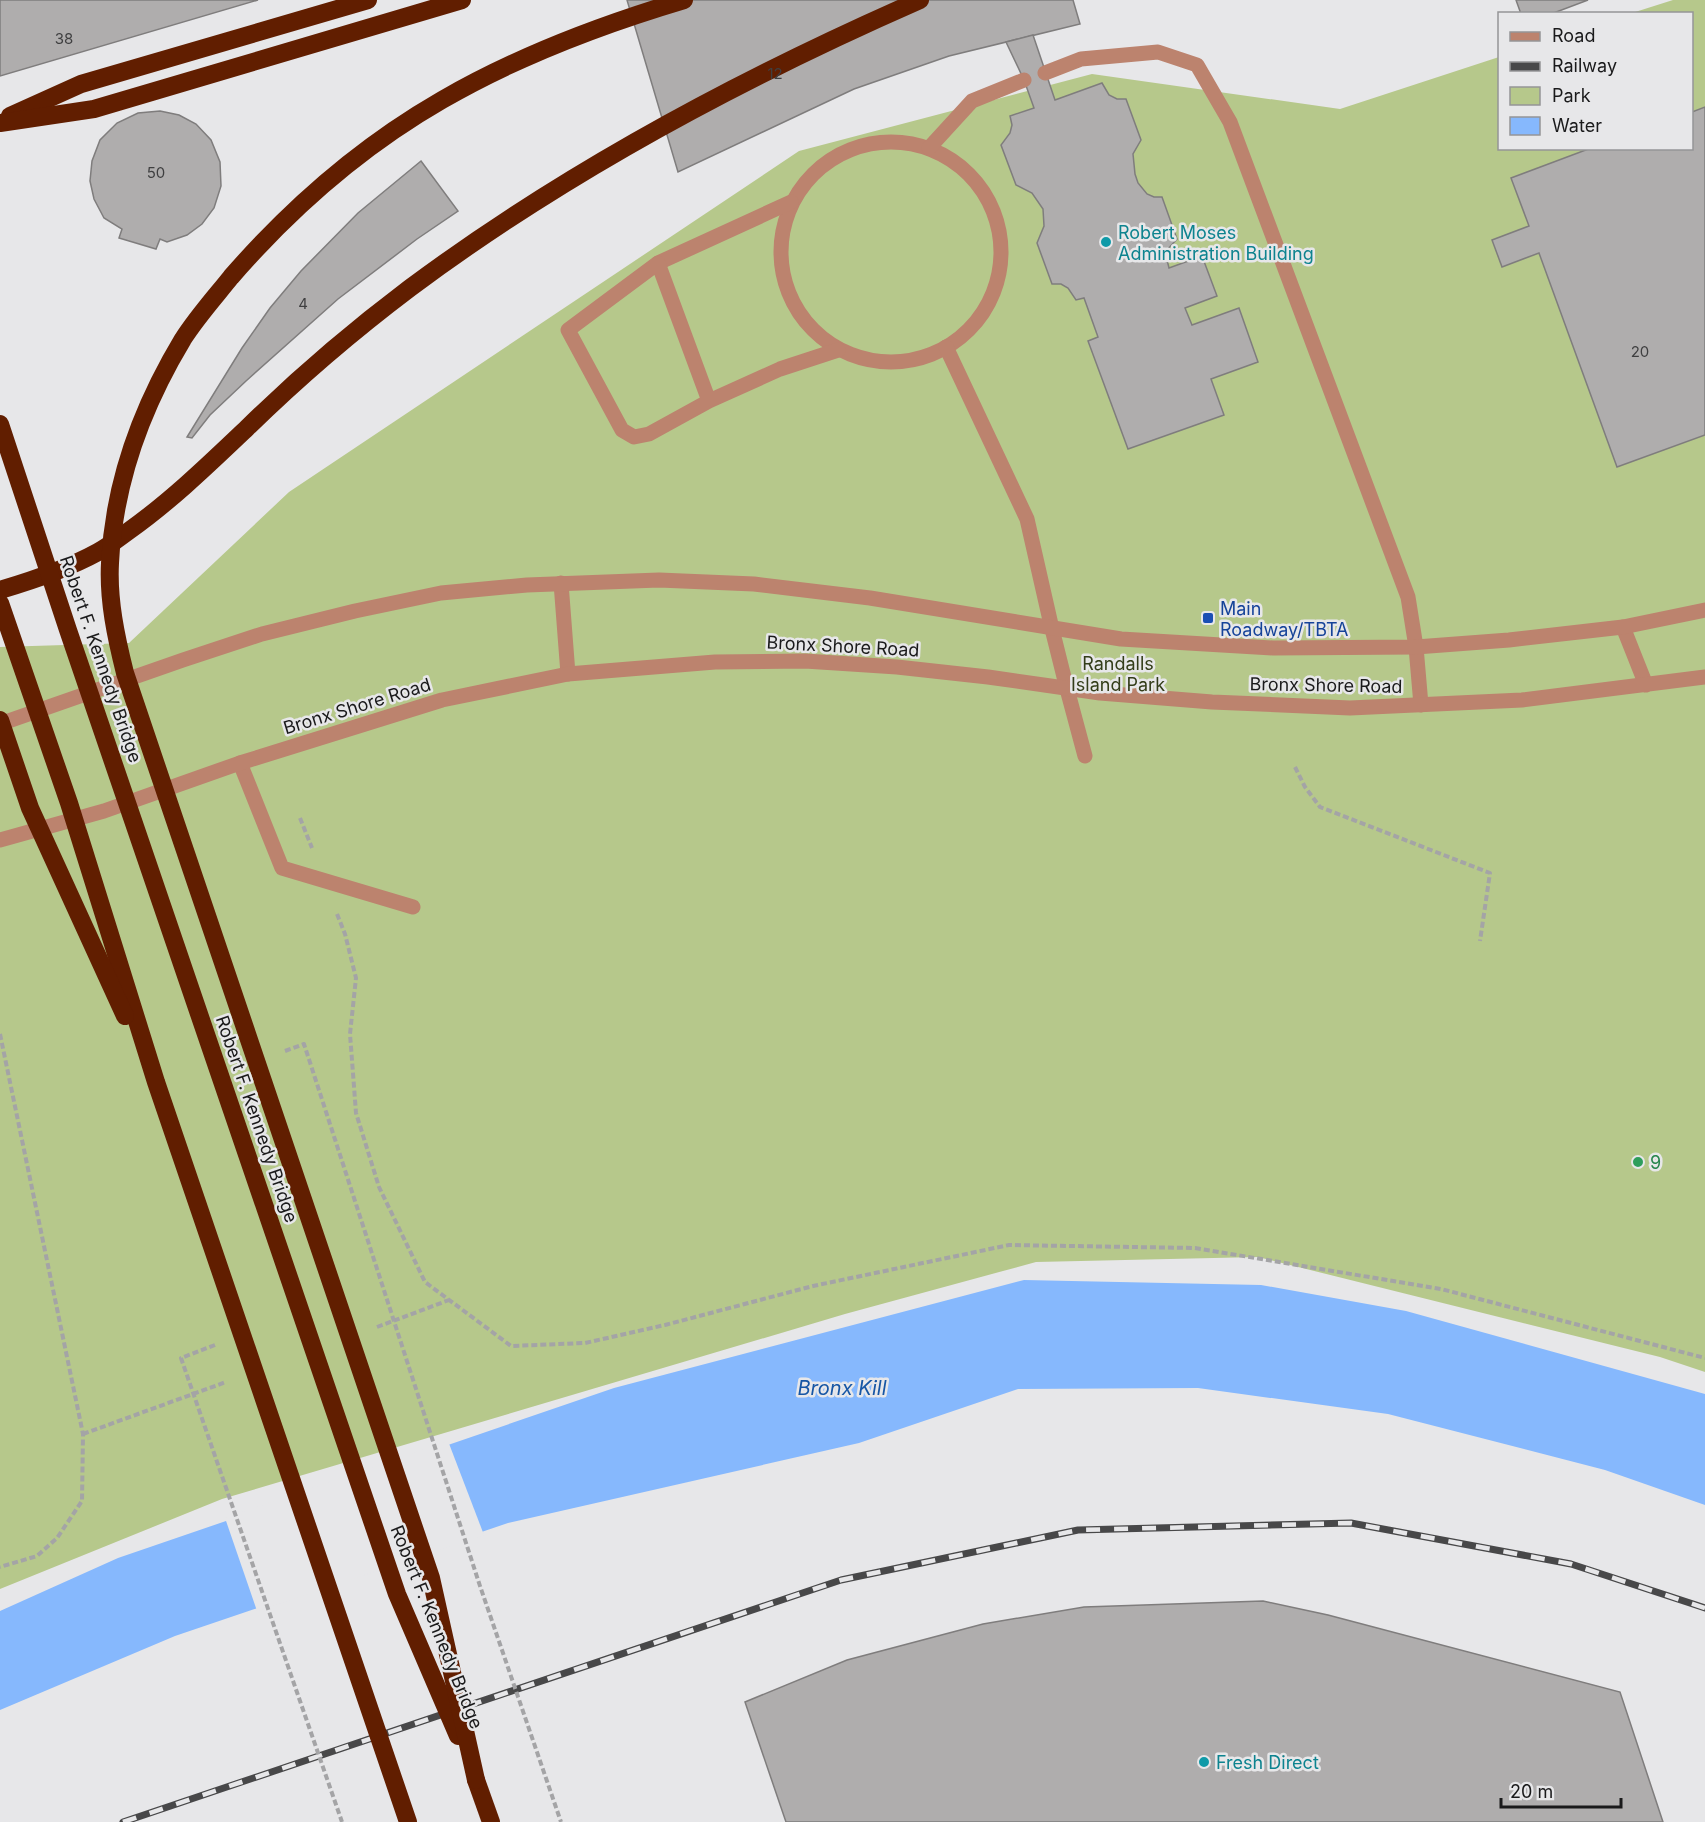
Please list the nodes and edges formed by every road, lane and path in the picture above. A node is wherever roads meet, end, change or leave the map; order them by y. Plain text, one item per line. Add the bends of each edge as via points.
1 (368, 0) edge
2 (684, 0) edge
3 (920, 0) edge
4 (460, 1) edge
5 (1045, 73) dead end
6 (1024, 80) dead end
7 (0, 122) edge
8 (929, 148) junction
9 (791, 202) junction
10 (658, 262) junction
11 (946, 347) junction
12 (838, 350) junction
13 (709, 401) junction
14 (0, 424) edge
15 (561, 583) junction
16 (0, 589) edge
17 (0, 603) edge
18 (1705, 610) edge
19 (1623, 627) junction
20 (1052, 629) junction
21 (1416, 648) junction
22 (568, 674) junction
23 (1705, 677) edge
24 (1646, 685) junction
25 (1066, 689) junction
26 (1420, 705) junction
27 (0, 722) edge
28 (1085, 756) dead end
29 (240, 762) junction
30 (1295, 767) dead end
31 (300, 818) dead end
32 (0, 840) edge
33 (324, 881) junction
34 (412, 907) dead end
35 (1480, 941) dead end
36 (0, 1034) edge
37 (156, 1082) junction
38 (223, 1342) dead end
39 (1705, 1358) edge
40 (0, 1567) edge
41 (480, 1586) dead end
42 (476, 1780) junction
43 (342, 1822) edge
44 (408, 1822) edge
45 (491, 1822) edge
46 (561, 1822) edge

1 - 7 highway via 81,84
2 - 42 highway, bridge via 558,43 441,100 345,166 300,206 258,247 184,337 140,424 114,520 112,607 125,673 431,1578
3 - 16 highway via 833,38 584,171 463,249 348,336 210,465 100,551 66,568
4 - 7 highway via 93,109
5 - 21 street via 1081,58 1158,52 1197,65 1230,122 1408,597
6 - 8 street via 972,100
8 - 9 street via 911,142 875,141 841,152 812,174
8 - 11 street via 972,175 992,204 1002,239 1000,274 987,308 964,335
9 - 10 street
9 - 12 street via 781,235 784,280 791,301 811,329
10 - 13 street
10 - 13 street via 568,330 622,430 634,437 649,434
11 - 12 street via 936,354 903,362 870,361
11 - 20 street via 1027,519
12 - 13 street via 780,369
14 - 42 highway, Robert F. Kennedy Bridge, bridge via 397,1594
15 - 20 street, Bronx Shore Road via 659,580 754,584 870,598
15 - 22 street
15 - 27 street, Bronx Shore Road via 441,593 262,634
17 - 37 highway, bridge via 69,803
18 - 19 street, Bronx Shore Road
19 - 21 street, Bronx Shore Road
19 - 24 street
20 - 21 street, Bronx Shore Road via 1197,645
20 - 25 street
21 - 26 street
22 - 25 street, Bronx Shore Road via 715,662 806,661 909,668
22 - 29 street, Bronx Shore Road via 442,700
23 - 24 street, Bronx Shore Road
24 - 26 street, Bronx Shore Road via 1522,700
25 - 26 street, Bronx Shore Road via 1350,708
25 - 28 street
27 - 37 highway, bridge via 30,808
29 - 32 street, Bronx Shore Road via 104,811
29 - 33 street via 282,868
30 - 35 path via 1320,807 1490,873
31 - 33 path
33 - 34 street
33 - 39 path via 345,934 356,978 350,1034 356,1113 379,1187 425,1282 512,1346 585,1343 813,1286 1009,1245 1195,1248 1441,1289
36 - 40 path via 83,1434 82,1501 57,1538 37,1556
37 - 44 highway, bridge
38 - 43 path, bridge via 181,1358
41 - 46 path, bridge
42 - 45 highway, Robert F. Kennedy Bridge

